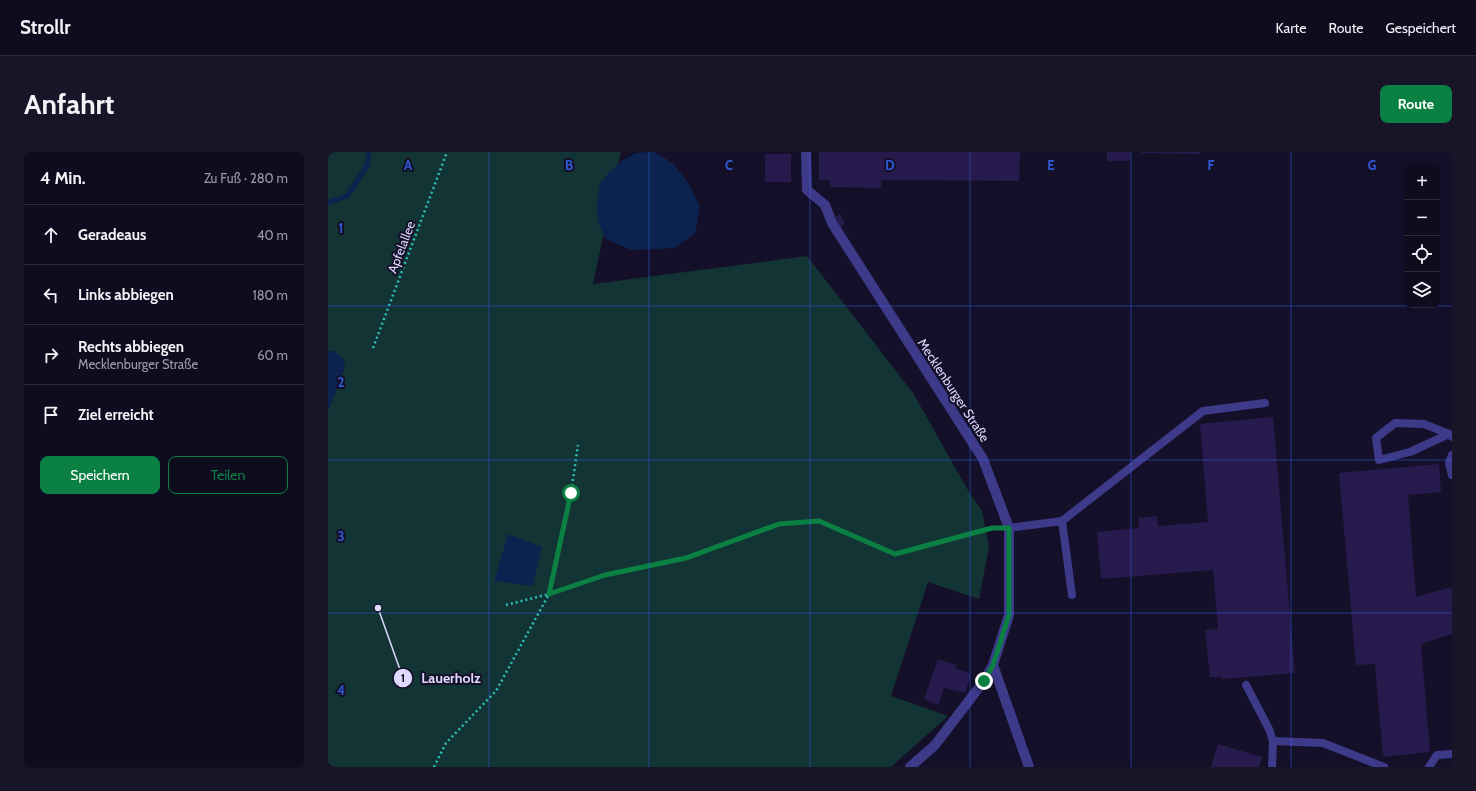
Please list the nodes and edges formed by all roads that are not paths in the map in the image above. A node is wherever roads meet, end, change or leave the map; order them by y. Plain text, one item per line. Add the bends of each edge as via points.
1 (806, 152) edge
2 (1265, 403) dead end
3 (1451, 436) edge
4 (1452, 455) edge
5 (1452, 475) edge
6 (1062, 521) junction
7 (1009, 528) junction
8 (1072, 595) dead end
9 (993, 665) junction
10 (1246, 685) dead end
11 (1273, 741) junction
12 (1452, 754) edge
13 (910, 767) edge
14 (1029, 767) edge
15 (1272, 767) edge
16 (1384, 767) edge
17 (1429, 767) edge

1 - 7 street, Mecklenburger Straße via 807,190 825,205 832,223 983,459
2 - 6 lane via 1203,411
3 - 3 lane via 1424,424 1395,423 1376,438 1378,460 1410,452
4 - 5 lane via 1449,463
6 - 7 lane
6 - 8 lane
7 - 9 street, Mecklenburger Straße via 1009,615
9 - 13 street, Mecklenburger Straße via 984,681 935,745
9 - 14 street
10 - 11 lane
11 - 15 lane
11 - 16 lane via 1323,743
12 - 17 lane via 1437,755

